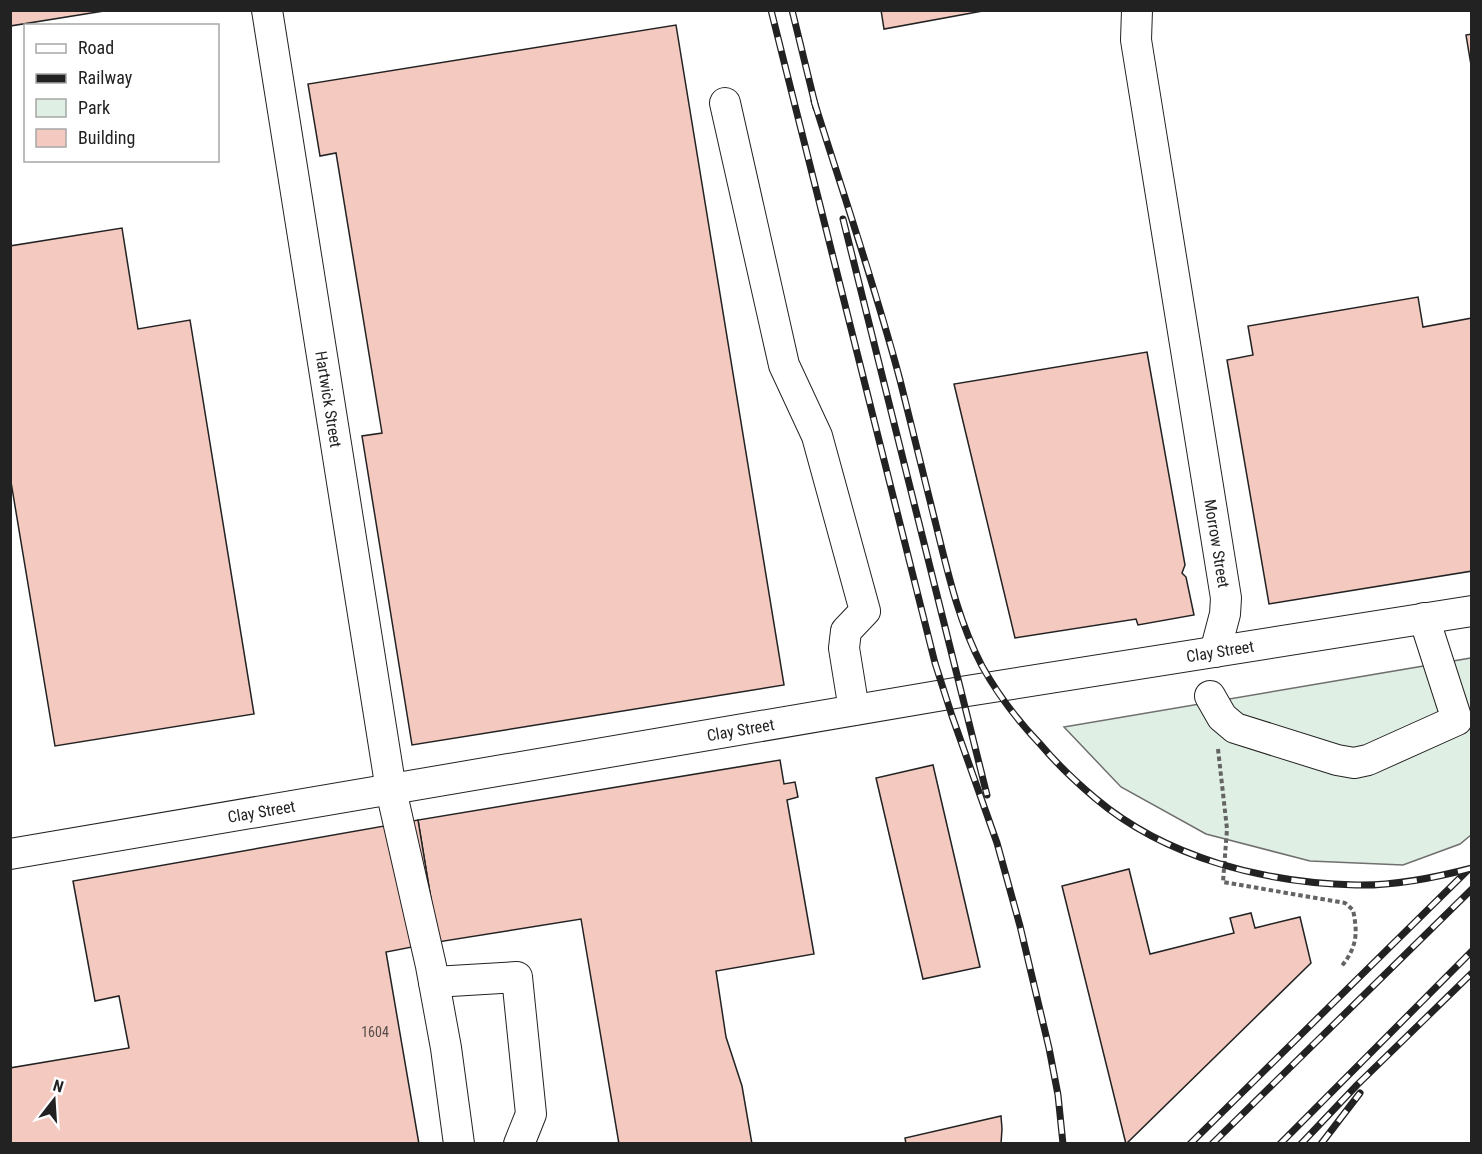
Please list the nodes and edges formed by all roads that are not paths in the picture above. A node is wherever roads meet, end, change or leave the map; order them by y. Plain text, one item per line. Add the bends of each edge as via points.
1 (267, 10) edge
2 (1137, 10) edge
3 (725, 103) dead end
4 (1472, 611) edge
5 (1424, 618) junction
6 (1215, 652) junction
7 (1210, 696) dead end
8 (854, 710) junction
9 (1464, 716) edge
10 (392, 790) junction
11 (10, 854) edge
12 (434, 982) junction
13 (459, 1143) edge
14 (519, 1143) edge

1 - 10 street, Hartwick Street
2 - 6 street, Morrow Street via 1136,40 1226,598 1226,614
3 - 8 street via 784,365 817,436 866,611 846,631 844,648
4 - 5 street, Clay Street
5 - 6 street, Clay Street
5 - 9 street
6 - 8 street, Clay Street
7 - 9 street via 1222,717 1235,728 1354,763
8 - 10 street, Clay Street
10 - 11 street, Clay Street
10 - 12 street, Hartwick Street
12 - 13 street, Hartwick Street
12 - 14 street via 517,977 531,1114

